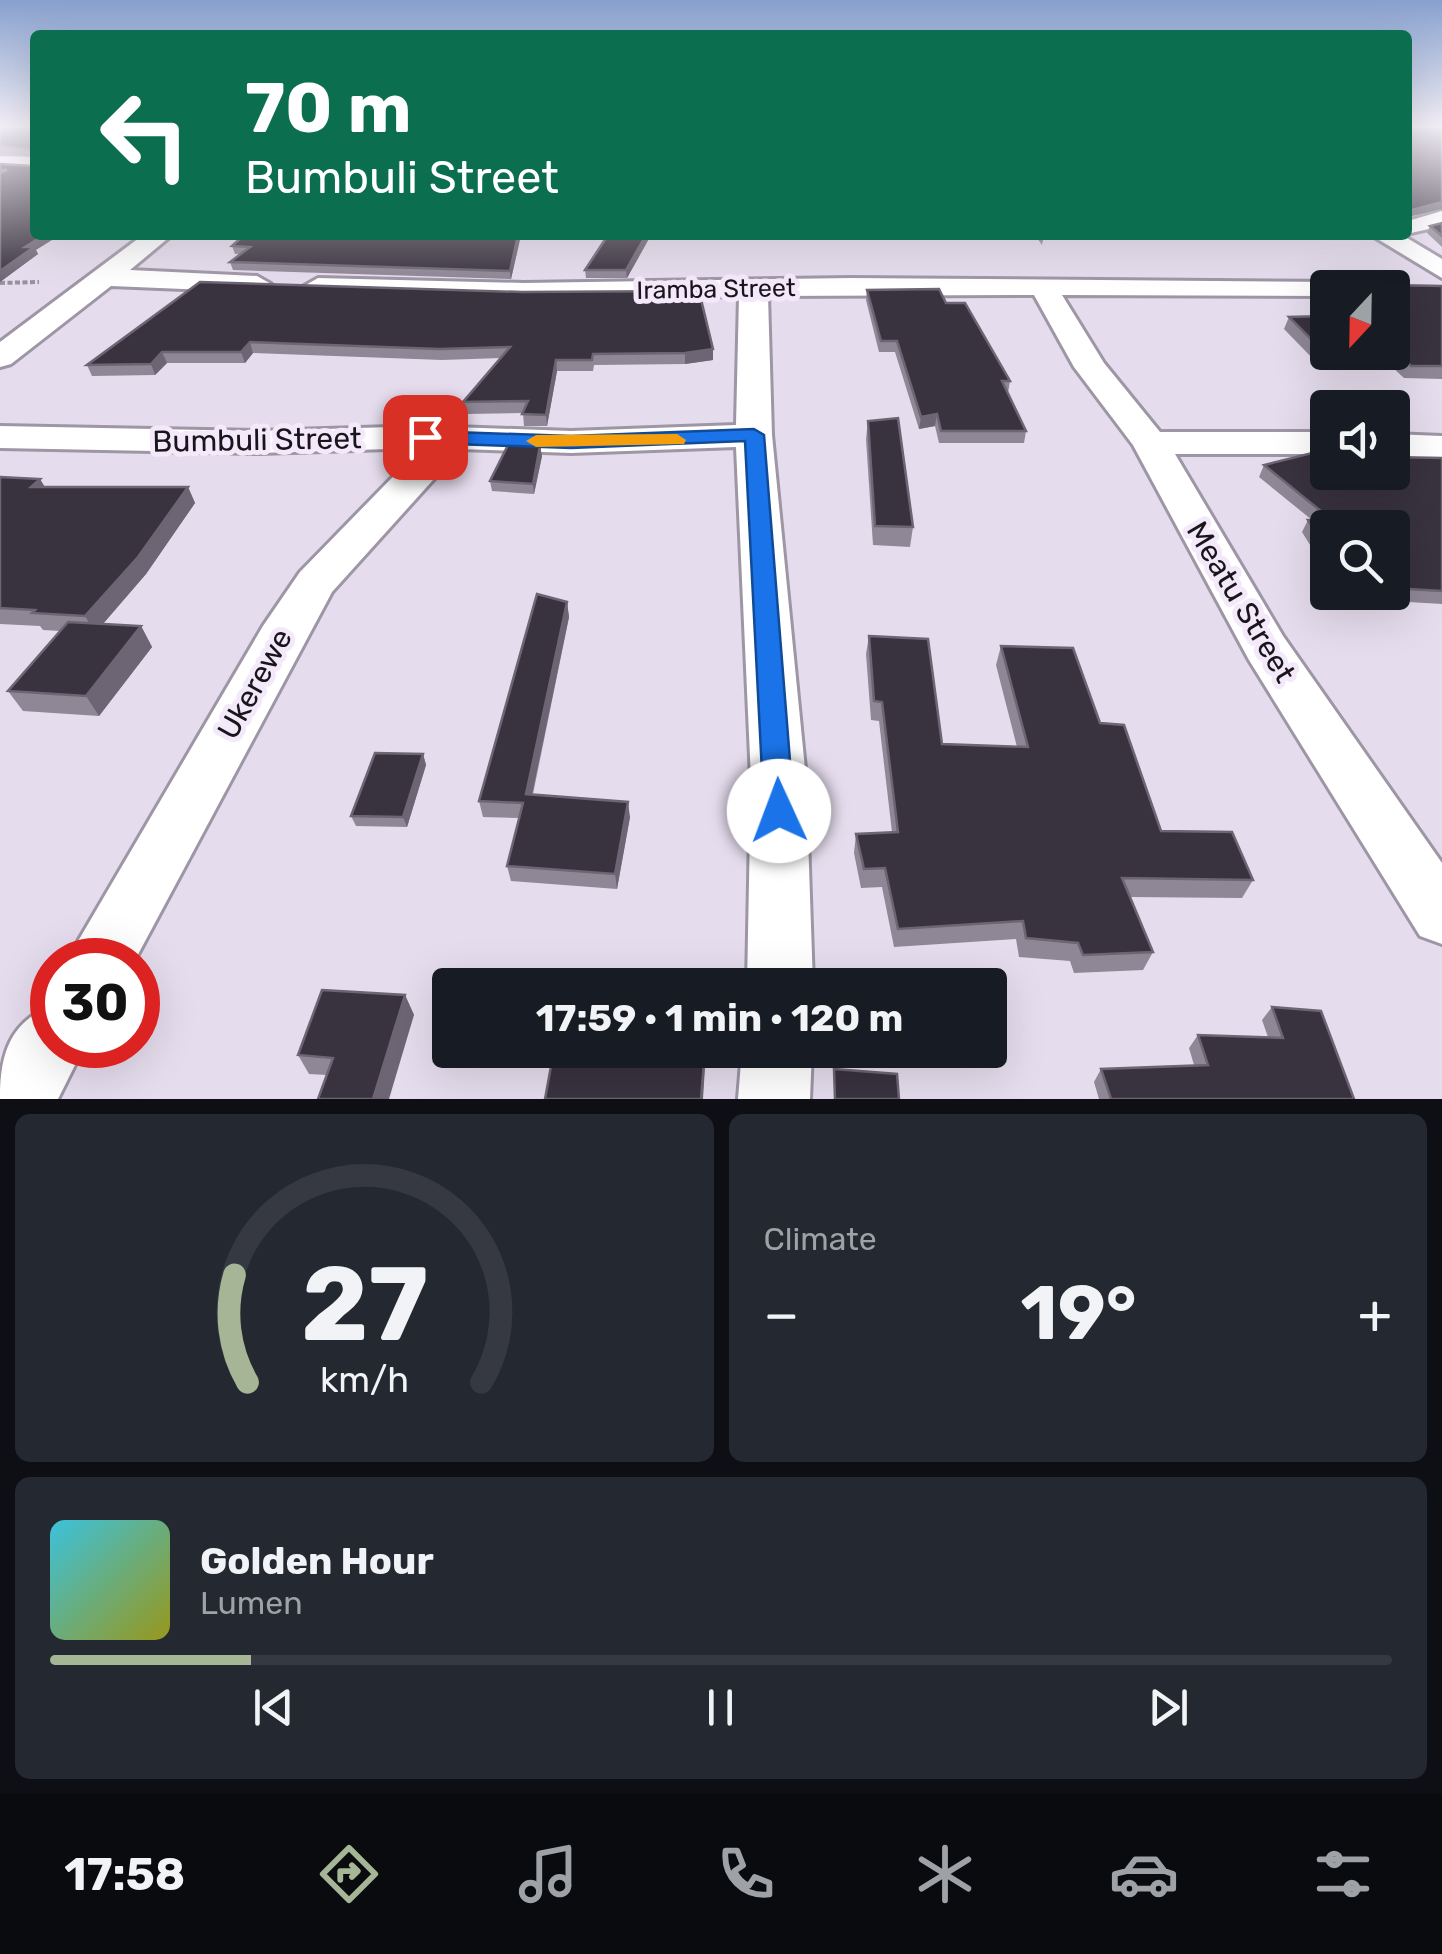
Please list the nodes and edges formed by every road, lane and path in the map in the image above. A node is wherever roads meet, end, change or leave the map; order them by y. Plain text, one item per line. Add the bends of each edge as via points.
1 (1442, 218) edge
2 (1412, 228) edge
3 (152, 240) edge
4 (1391, 240) edge
5 (1442, 270) edge
6 (104, 277) junction
7 (1044, 288) junction
8 (1310, 288) edge
9 (1410, 288) edge
10 (1442, 288) edge
11 (753, 290) junction
12 (0, 357) edge
13 (754, 435) junction
14 (0, 437) edge
15 (450, 438) junction
16 (1150, 443) junction
17 (1310, 443) edge
18 (1410, 446) edge
19 (1442, 447) edge
20 (1442, 915) edge
21 (112, 938) edge
22 (781, 968) edge
23 (36, 1068) edge
24 (775, 1068) edge
25 (18, 1099) edge
26 (774, 1099) edge

1 - 2 street
3 - 6 street
4 - 5 street
6 - 11 street, Iramba Street via 524,292
6 - 12 street
7 - 8 street, Iramba Street
7 - 11 street, Iramba Street
7 - 16 street, Meatu Street via 1090,366
9 - 10 street
11 - 13 street
13 - 15 street, Bumbuli Street via 571,442
13 - 22 street via 777,759
14 - 15 street, Bumbuli Street
15 - 21 street, Ukerewe via 316,582
16 - 17 street
16 - 20 street, Meatu Street via 1266,648
18 - 19 street
23 - 25 street
24 - 26 street

